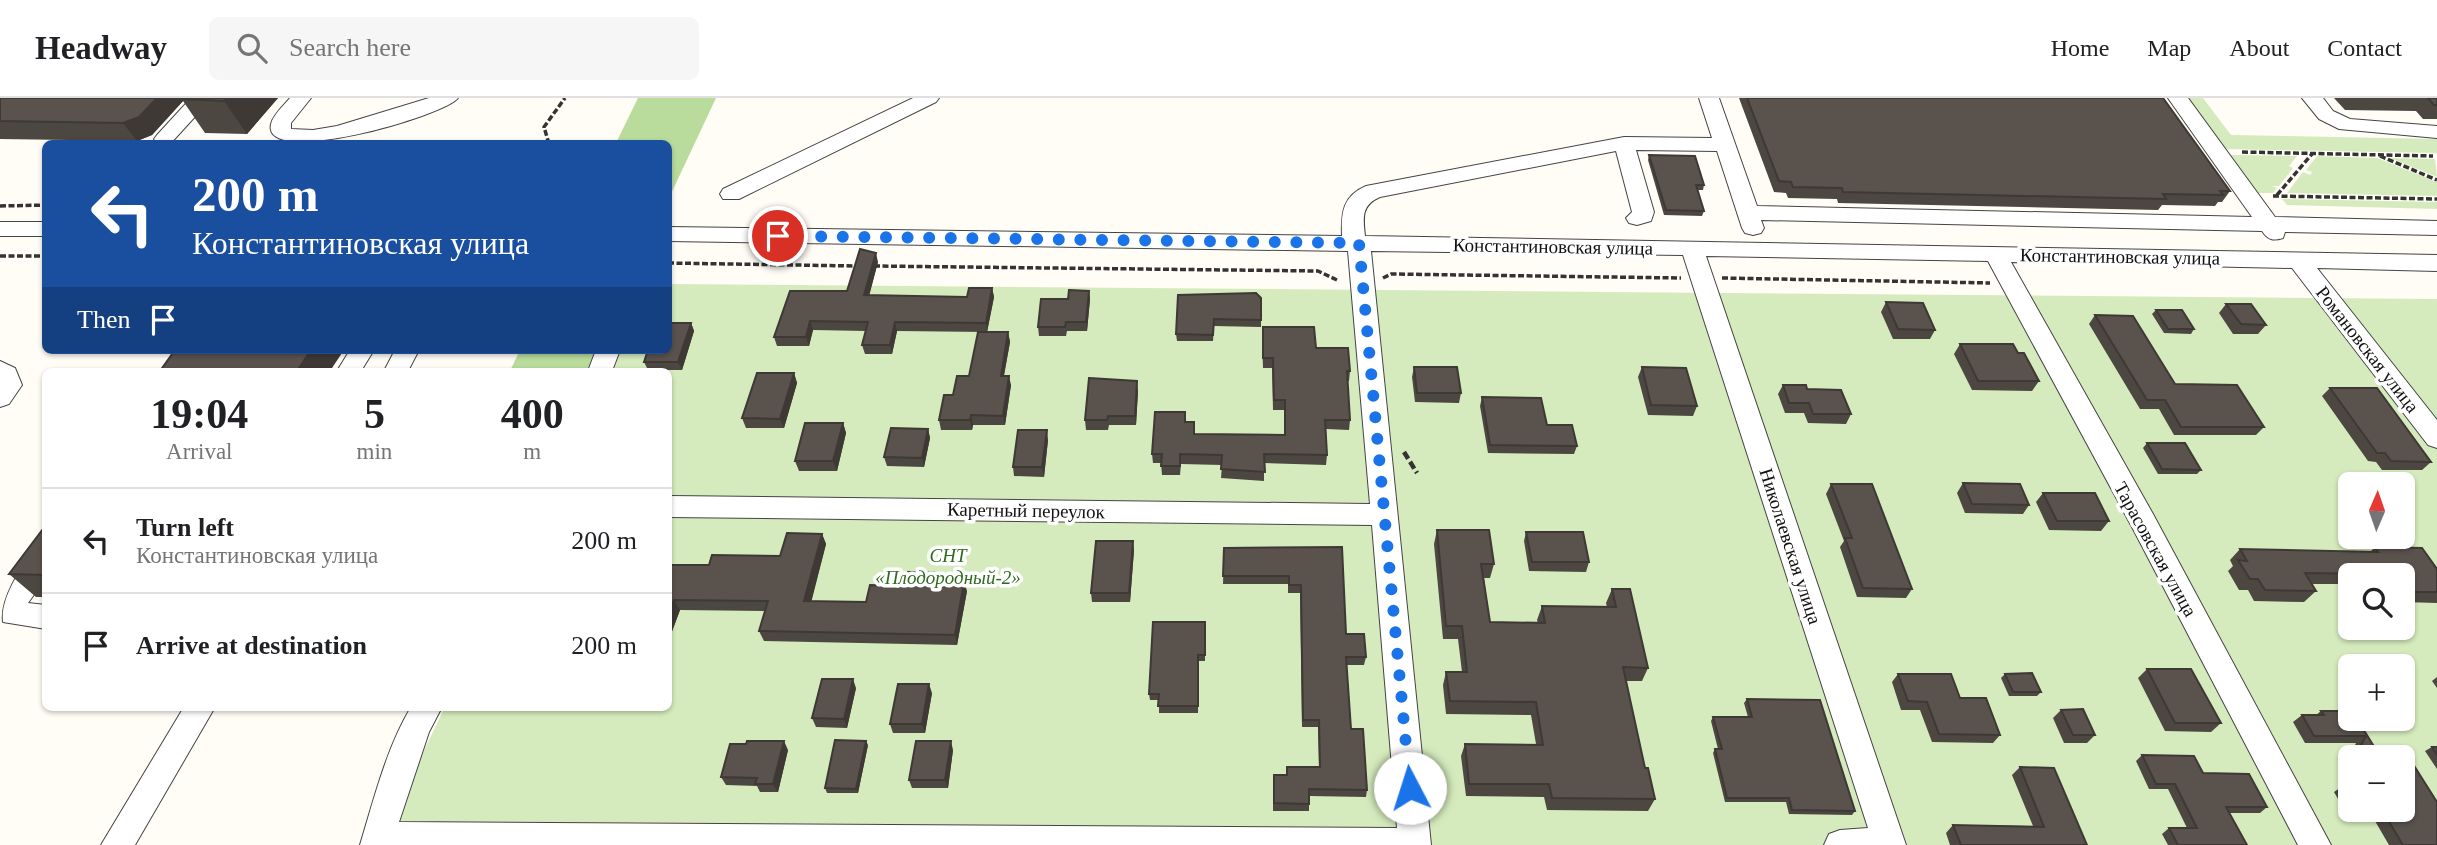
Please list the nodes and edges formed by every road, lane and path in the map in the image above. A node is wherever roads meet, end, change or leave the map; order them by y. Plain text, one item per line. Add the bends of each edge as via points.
1 (202, 98) edge
2 (301, 98) edge
3 (448, 98) edge
4 (565, 98) edge
5 (929, 98) edge
6 (1709, 98) edge
7 (2178, 98) edge
8 (2312, 98) edge
9 (2437, 132) edge
10 (164, 139) dead end
11 (548, 140) edge
12 (1624, 143) junction
13 (1725, 145) junction
14 (2216, 152) junction
15 (2312, 154) junction
16 (2377, 155) junction
17 (2433, 156) dead end
18 (2437, 180) edge
19 (731, 194) dead end
20 (2248, 195) junction
21 (2277, 196) junction
22 (2437, 199) edge
23 (42, 205) edge
24 (0, 206) edge
25 (1748, 213) junction
26 (1637, 218) dead end
27 (2269, 224) junction
28 (2437, 228) edge
29 (0, 229) edge
30 (42, 229) edge
31 (672, 234) edge
32 (1357, 243) junction
33 (1692, 248) junction
34 (1761, 250) junction
35 (1995, 254) junction
36 (0, 256) edge
37 (42, 256) edge
38 (2296, 260) junction
39 (672, 263) edge
40 (2437, 263) edge
41 (860, 265) edge
42 (1326, 265) dead end
43 (874, 266) edge
44 (1736, 271) dead end
45 (1326, 273) junction
46 (1688, 278) dead end
47 (1714, 278) dead end
48 (1739, 278) junction
49 (1998, 283) dead end
50 (1342, 284) dead end
51 (1382, 287) dead end
52 (0, 370) edge
53 (0, 398) edge
54 (2437, 439) edge
55 (1403, 451) dead end
56 (1417, 473) dead end
57 (672, 506) edge
58 (1384, 515) junction
59 (42, 561) edge
60 (42, 617) edge
61 (199, 711) edge
62 (425, 711) edge
63 (378, 841) edge
64 (1415, 844) edge
65 (1889, 844) edge
66 (117, 845) edge
67 (1840, 845) edge
68 (2315, 845) edge

1 - 10 street
2 - 3 street via 281,122 285,135 356,128
4 - 11 path via 544,127
5 - 19 street
6 - 13 street
7 - 14 street
8 - 9 street via 2326,116 2346,125
12 - 13 street
12 - 26 street via 1643,212
12 - 32 street via 1364,194 1353,207
13 - 25 street
14 - 15 path
14 - 20 street
15 - 16 path
15 - 21 path
16 - 17 path
16 - 18 path
20 - 21 path
20 - 27 street
21 - 22 path
23 - 24 path
25 - 27 street
25 - 34 street
27 - 28 street
27 - 38 street
29 - 30 street
31 - 32 street, Константиновская улица
32 - 33 street, Константиновская улица
32 - 58 street
33 - 34 street, Константиновская улица
33 - 65 street, Николаевская улица
34 - 35 street, Константиновская улица
35 - 38 street, Константиновская улица
35 - 68 street, Тарасовская улица
36 - 37 path
38 - 40 street, Константиновская улица
38 - 54 street, Романовская улица
39 - 41 path
42 - 45 path
43 - 45 path
44 - 48 path
45 - 50 path
46 - 51 path via 1391,274 1381,279
47 - 48 path
48 - 49 path
52 - 53 street via 10,384
55 - 56 path
57 - 58 street, Каретный переулок
58 - 64 street
59 - 60 street via 10,607 13,614
61 - 66 street
62 - 63 street via 398,774
63 - 64 street
65 - 67 street

